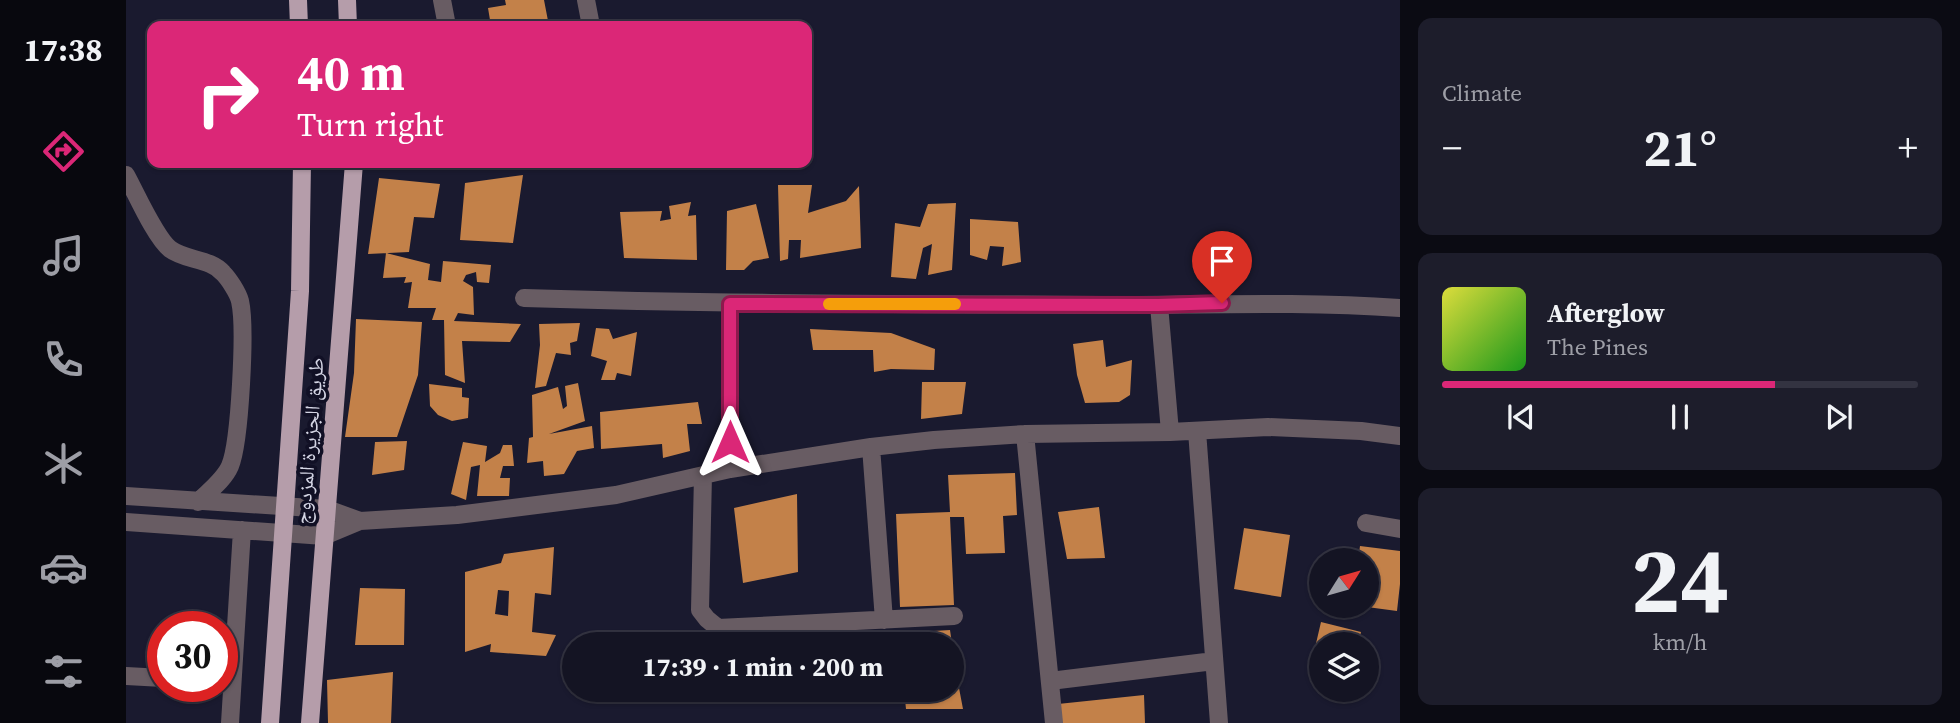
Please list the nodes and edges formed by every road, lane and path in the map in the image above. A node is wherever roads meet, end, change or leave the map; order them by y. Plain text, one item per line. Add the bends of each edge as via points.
1 (298, 0) edge
2 (347, 0) edge
3 (442, 0) edge
4 (586, 0) edge
5 (299, 21) edge
6 (348, 21) edge
7 (446, 21) edge
8 (590, 21) edge
9 (302, 168) edge
10 (354, 168) edge
11 (126, 175) edge
12 (524, 298) dead end
13 (730, 304) junction
14 (1158, 305) junction
15 (1400, 308) edge
16 (1197, 431) junction
17 (1170, 432) junction
18 (1025, 434) junction
19 (1400, 436) edge
20 (871, 447) junction
21 (730, 469) junction
22 (702, 475) junction
23 (126, 496) edge
24 (198, 502) junction
25 (284, 507) junction
26 (327, 509) junction
27 (360, 521) junction
28 (126, 522) edge
29 (1366, 523) dead end
30 (1400, 529) edge
31 (242, 530) junction
32 (282, 533) junction
33 (324, 536) junction
34 (235, 611) edge
35 (954, 616) dead end
36 (884, 620) junction
37 (1214, 661) junction
38 (126, 676) edge
39 (147, 677) edge
40 (1050, 681) junction
41 (229, 702) edge
42 (230, 723) edge
43 (270, 723) edge
44 (310, 723) edge
45 (1054, 723) edge
46 (1219, 723) edge

1 - 5 main road
2 - 6 main road
3 - 7 street
4 - 8 street
9 - 25 main road, طريق الجزيرة المزدوج via 300,291
10 - 26 main road, طريق الجزيرة المزدوج
11 - 24 street via 169,248 223,272 240,299 243,346 231,464
12 - 13 street
13 - 14 street
13 - 21 street
14 - 15 street via 1319,303
14 - 17 street
16 - 17 street
16 - 19 street via 1268,427
16 - 37 street
17 - 18 street
18 - 20 street
18 - 40 street
20 - 21 street
20 - 36 street
21 - 22 street
22 - 27 street via 616,495 457,515
22 - 36 street via 699,593 706,620 718,628
23 - 24 street
24 - 25 street
25 - 26 street
25 - 32 main road, طريق الجزيرة المزدوج
26 - 27 street
26 - 33 main road, طريق الجزيرة المزدوج
27 - 33 street
28 - 31 street
29 - 30 street
31 - 32 street
31 - 34 street
32 - 33 street
32 - 43 main road, طريق الجزيرة المزدوج
33 - 44 main road, طريق الجزيرة المزدوج
35 - 36 street
37 - 40 street
37 - 46 street
38 - 39 street
40 - 45 street
41 - 42 street

